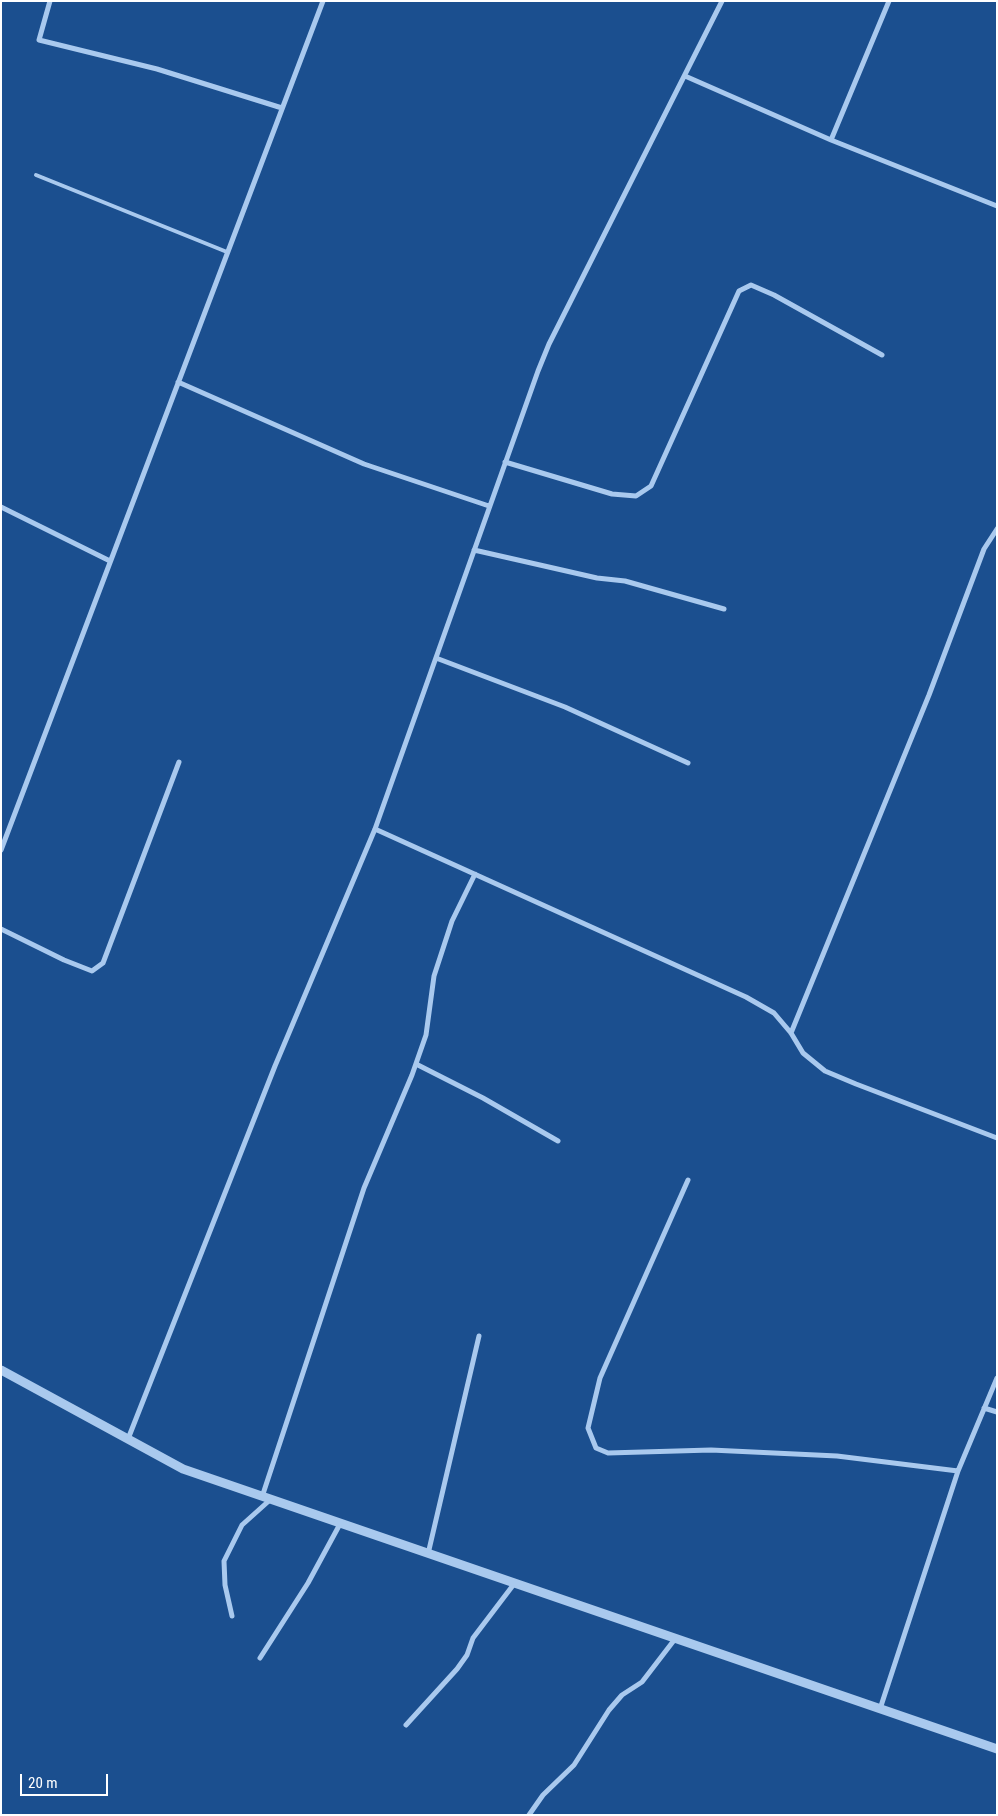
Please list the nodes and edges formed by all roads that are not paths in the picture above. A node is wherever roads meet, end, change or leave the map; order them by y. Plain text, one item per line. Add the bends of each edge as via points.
1 (50, 1) edge
2 (323, 1) edge
3 (722, 1) edge
4 (889, 1) edge
5 (685, 76) junction
6 (282, 108) junction
7 (831, 140) junction
8 (36, 175) dead end
9 (997, 206) edge
10 (228, 252) junction
11 (882, 355) dead end
12 (178, 382) junction
13 (505, 462) junction
14 (489, 506) junction
15 (1, 507) edge
16 (997, 529) edge
17 (474, 550) junction
18 (110, 561) junction
19 (724, 609) dead end
20 (436, 658) junction
21 (179, 762) dead end
22 (688, 763) dead end
23 (375, 829) junction
24 (1, 850) edge
25 (475, 874) junction
26 (1, 929) edge
27 (791, 1033) junction
28 (416, 1064) junction
29 (997, 1138) edge
30 (558, 1141) dead end
31 (688, 1180) dead end
32 (478, 1336) dead end
33 (1, 1370) edge
34 (997, 1378) edge
35 (984, 1408) junction
36 (997, 1412) edge
37 (128, 1439) junction
38 (958, 1471) junction
39 (266, 1498) junction
40 (340, 1524) junction
41 (428, 1554) junction
42 (514, 1584) junction
43 (232, 1616) dead end
44 (675, 1639) junction
45 (260, 1658) dead end
46 (880, 1709) junction
47 (406, 1725) dead end
48 (997, 1749) edge
49 (529, 1815) edge

1 - 6 street via 38,40 157,69
2 - 6 street
3 - 5 street
4 - 7 street
5 - 7 street
5 - 13 street via 549,344
6 - 10 street
7 - 9 street
8 - 10 lane
10 - 12 street
11 - 13 street via 751,285 739,291 651,486 636,496 612,494
12 - 14 street via 364,464
12 - 18 street
13 - 14 street
14 - 17 street
15 - 18 street
16 - 27 street via 984,549 933,687
17 - 19 street via 597,578 625,581
17 - 20 street
18 - 24 street
20 - 22 street via 565,707
20 - 23 street
21 - 26 street via 103,962 92,971
23 - 25 street
23 - 37 street via 275,1066
25 - 27 street via 746,996 774,1013
25 - 28 street via 452,921 434,976 426,1035
27 - 29 street via 803,1053 825,1071
28 - 30 street via 484,1098
28 - 39 street via 364,1188
31 - 38 street via 600,1378 588,1428 596,1448 608,1453 711,1450 837,1456
32 - 41 street
33 - 37 street
34 - 35 street
35 - 36 street
35 - 38 street
37 - 39 street via 183,1469
38 - 46 street
39 - 40 street
39 - 43 street via 242,1525 224,1561
40 - 41 street
40 - 45 street via 308,1583
41 - 42 street
42 - 44 street
42 - 47 street via 473,1638 468,1655
44 - 46 street
44 - 49 street via 642,1682 622,1695 609,1710 574,1765 543,1795
46 - 48 street

